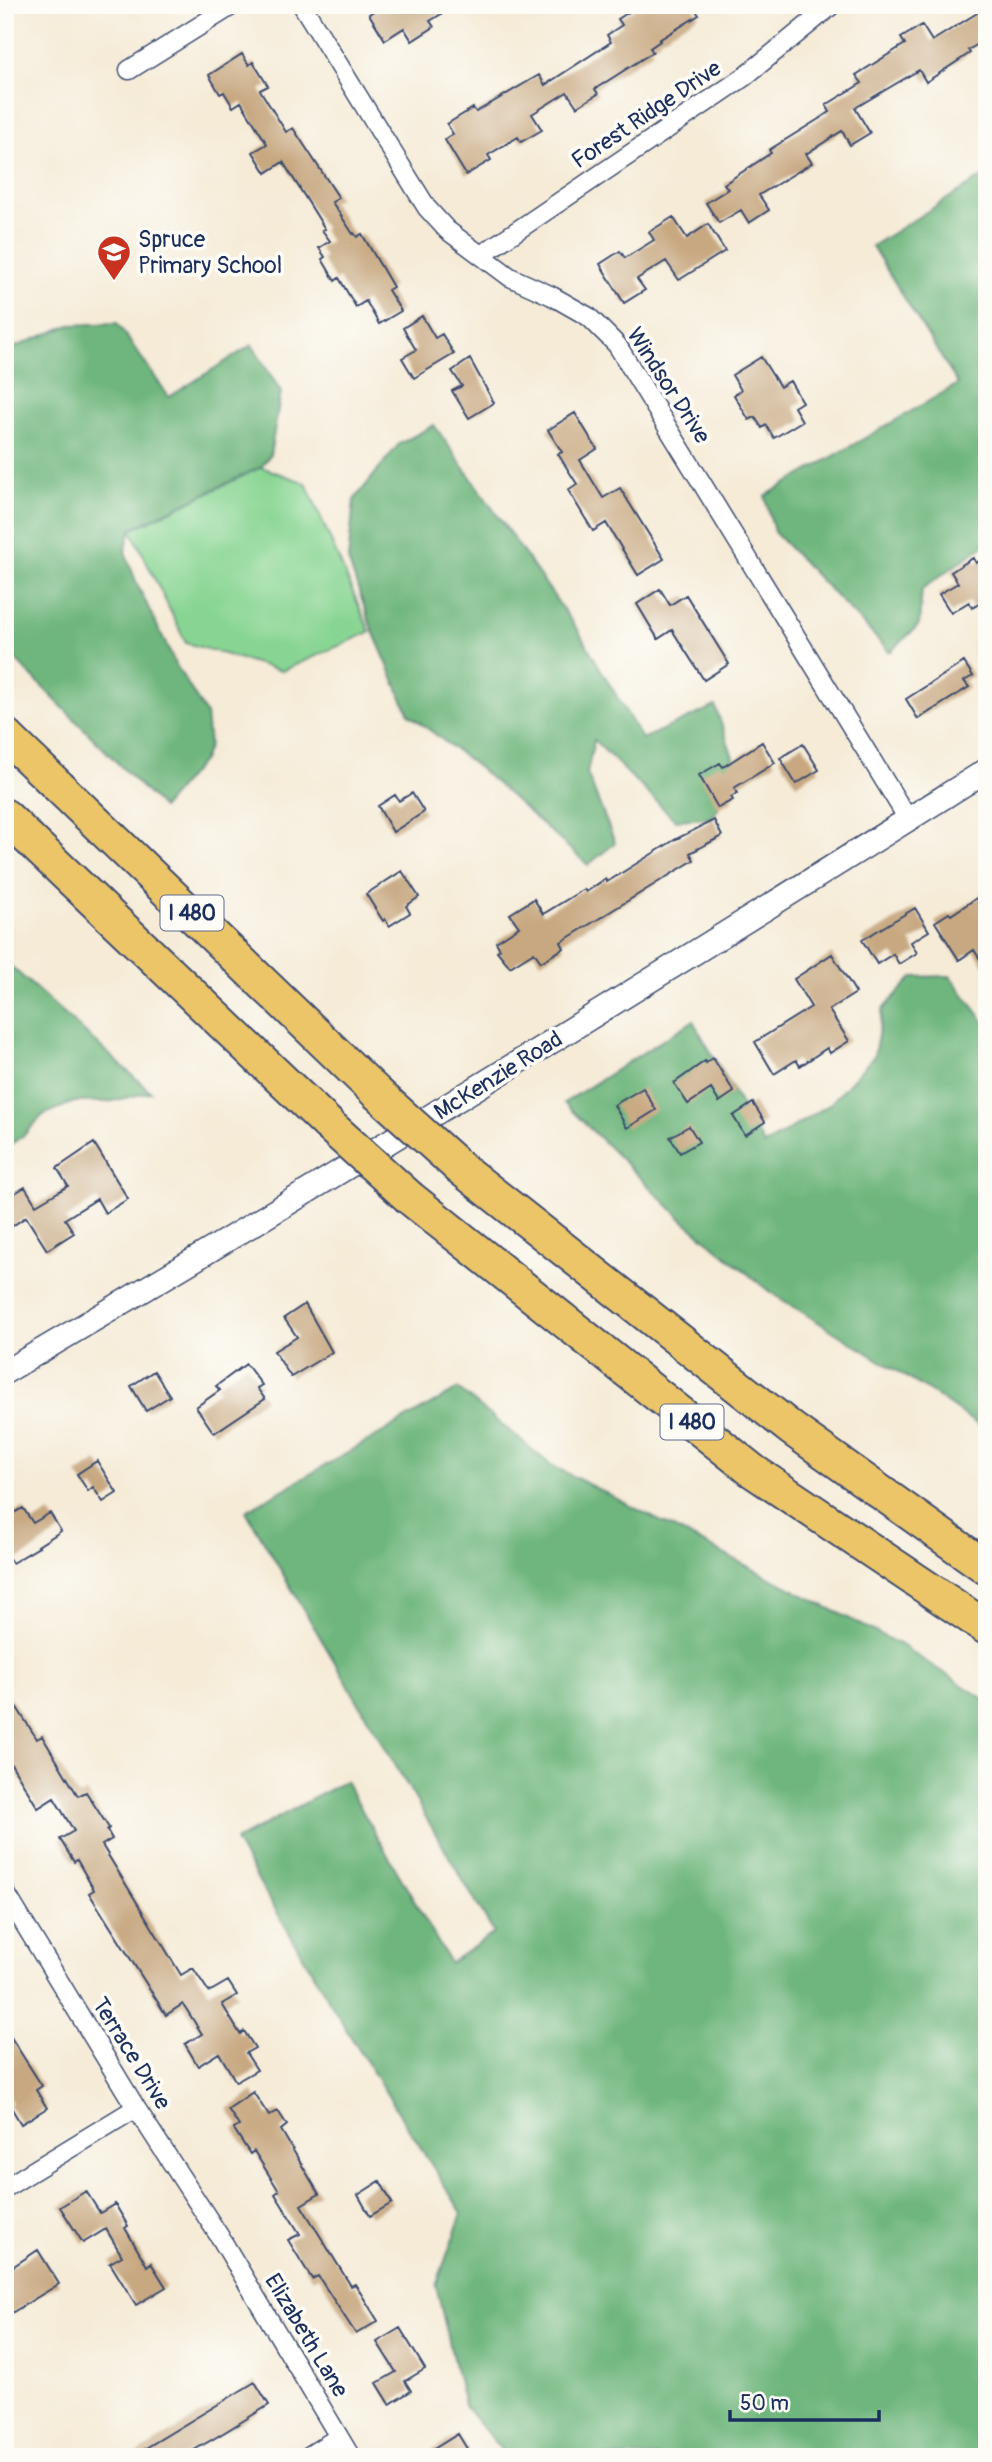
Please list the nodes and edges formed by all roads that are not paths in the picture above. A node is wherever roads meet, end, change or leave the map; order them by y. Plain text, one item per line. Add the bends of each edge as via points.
1 (233, 5) edge
2 (302, 5) edge
3 (832, 5) edge
4 (129, 70) dead end
5 (481, 255) junction
6 (5, 735) edge
7 (987, 770) edge
8 (5, 816) edge
9 (908, 819) junction
10 (5, 1372) edge
11 (987, 1568) edge
12 (987, 1628) edge
13 (5, 1892) edge
14 (136, 2108) junction
15 (5, 2188) edge
16 (220, 2237) joint
17 (340, 2438) junction
18 (307, 2457) edge
19 (351, 2457) edge

1 - 4 street
2 - 5 street, Windsor Drive via 427,208
3 - 5 street, Forest Ridge Drive via 744,77
5 - 9 street, Windsor Drive via 510,277 589,317 617,345
6 - 11 highway, I 480, bridge via 376,1093 459,1167 792,1429
7 - 9 street, McKenzie Road
8 - 12 highway, I 480, bridge via 411,1198 753,1471
9 - 10 street, McKenzie Road via 231,1239
13 - 14 street, Terrace Drive
14 - 15 street
14 - 16 street, Terrace Drive
16 - 17 street, Elizabeth Lane
17 - 18 street
17 - 19 street, Elizabeth Lane

